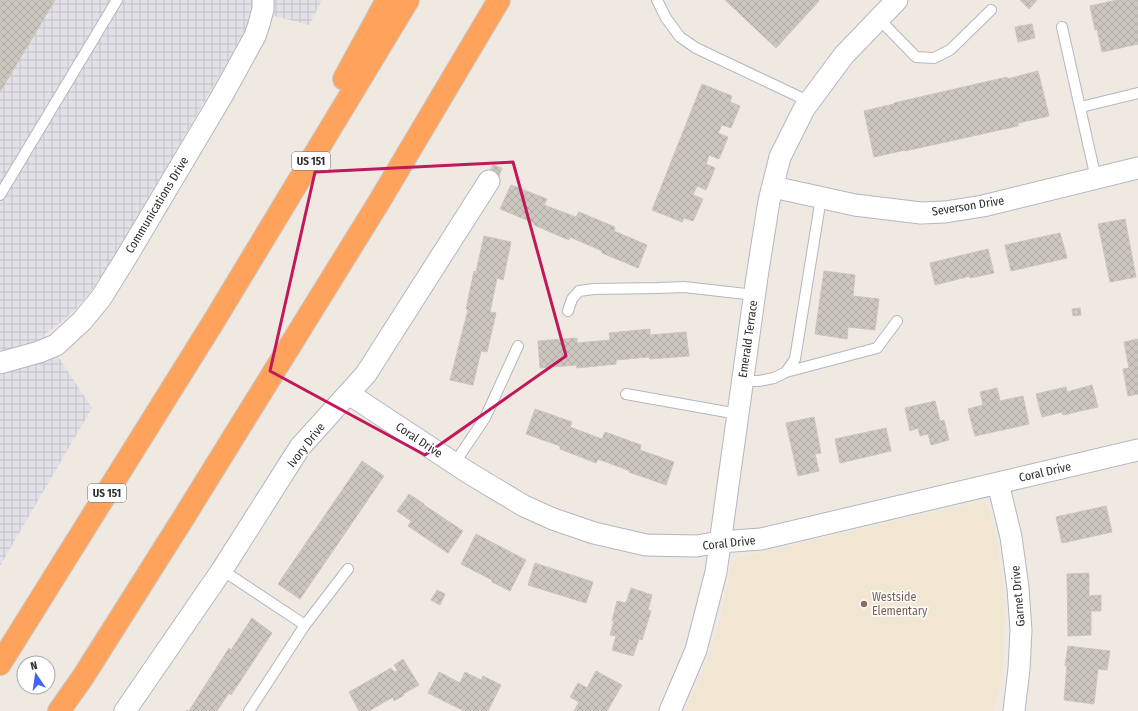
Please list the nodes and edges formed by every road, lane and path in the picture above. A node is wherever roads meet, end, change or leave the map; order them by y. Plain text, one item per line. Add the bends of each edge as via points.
1 (117, 0) edge
2 (263, 0) edge
3 (387, 0) edge
4 (408, 0) edge
5 (499, 0) edge
6 (512, 0) edge
7 (657, 0) edge
8 (886, 7) edge
9 (991, 10) dead end
10 (1062, 26) dead end
11 (1138, 94) edge
12 (810, 102) junction
13 (1081, 107) junction
14 (416, 140) junction
15 (1138, 168) edge
16 (1096, 178) junction
17 (489, 181) dead end
18 (773, 187) junction
19 (0, 194) edge
20 (821, 198) junction
21 (755, 296) junction
22 (568, 311) dead end
23 (214, 321) junction
24 (897, 321) dead end
25 (518, 346) dead end
26 (0, 363) edge
27 (786, 372) junction
28 (742, 381) junction
29 (349, 394) junction
30 (626, 394) dead end
31 (738, 414) junction
32 (1138, 450) edge
33 (454, 464) junction
34 (998, 483) junction
35 (719, 542) junction
36 (348, 569) dead end
37 (222, 570) junction
38 (305, 625) junction
39 (0, 664) edge
40 (59, 711) edge
41 (125, 711) edge
42 (249, 711) edge
43 (670, 711) edge
44 (1014, 711) edge

1 - 19 lane
2 - 26 street, Communications Drive via 259,24 251,43 101,298 82,321 56,345
3 - 23 highway
4 - 23 highway, US 151
5 - 14 highway
6 - 14 highway
7 - 12 lane via 680,37 696,48
8 - 9 lane via 916,57 934,58 950,50
8 - 12 street, Emerald Terrace via 844,55
10 - 13 lane
11 - 13 lane
12 - 18 street, Emerald Terrace via 780,157
13 - 16 lane
14 - 40 highway via 184,517
15 - 16 street, Severson Drive
16 - 20 street, Severson Drive via 983,206 945,212 921,213
17 - 29 street, Ivory Drive via 366,374
18 - 20 street, Severson Drive
18 - 21 street, Emerald Terrace
20 - 27 lane via 795,359
21 - 22 lane via 684,287 594,289 579,291 572,299
21 - 28 street, Emerald Terrace
23 - 39 highway, US 151
24 - 27 lane via 877,348
25 - 33 lane via 485,418
27 - 28 lane via 774,378
28 - 31 street, Emerald Terrace
29 - 33 street, Coral Drive
29 - 37 street, Ivory Drive via 300,447
30 - 31 lane
31 - 35 street, Emerald Terrace
32 - 34 street, Coral Drive
33 - 35 street, Coral Drive via 524,506 594,533 646,545 697,546
34 - 35 street, Coral Drive via 761,539
34 - 44 street, Garnet Drive via 1011,537 1021,630
35 - 43 street, Emerald Terrace via 716,572 696,650
36 - 38 lane
37 - 38 lane
37 - 41 street, Ivory Drive
38 - 42 lane

